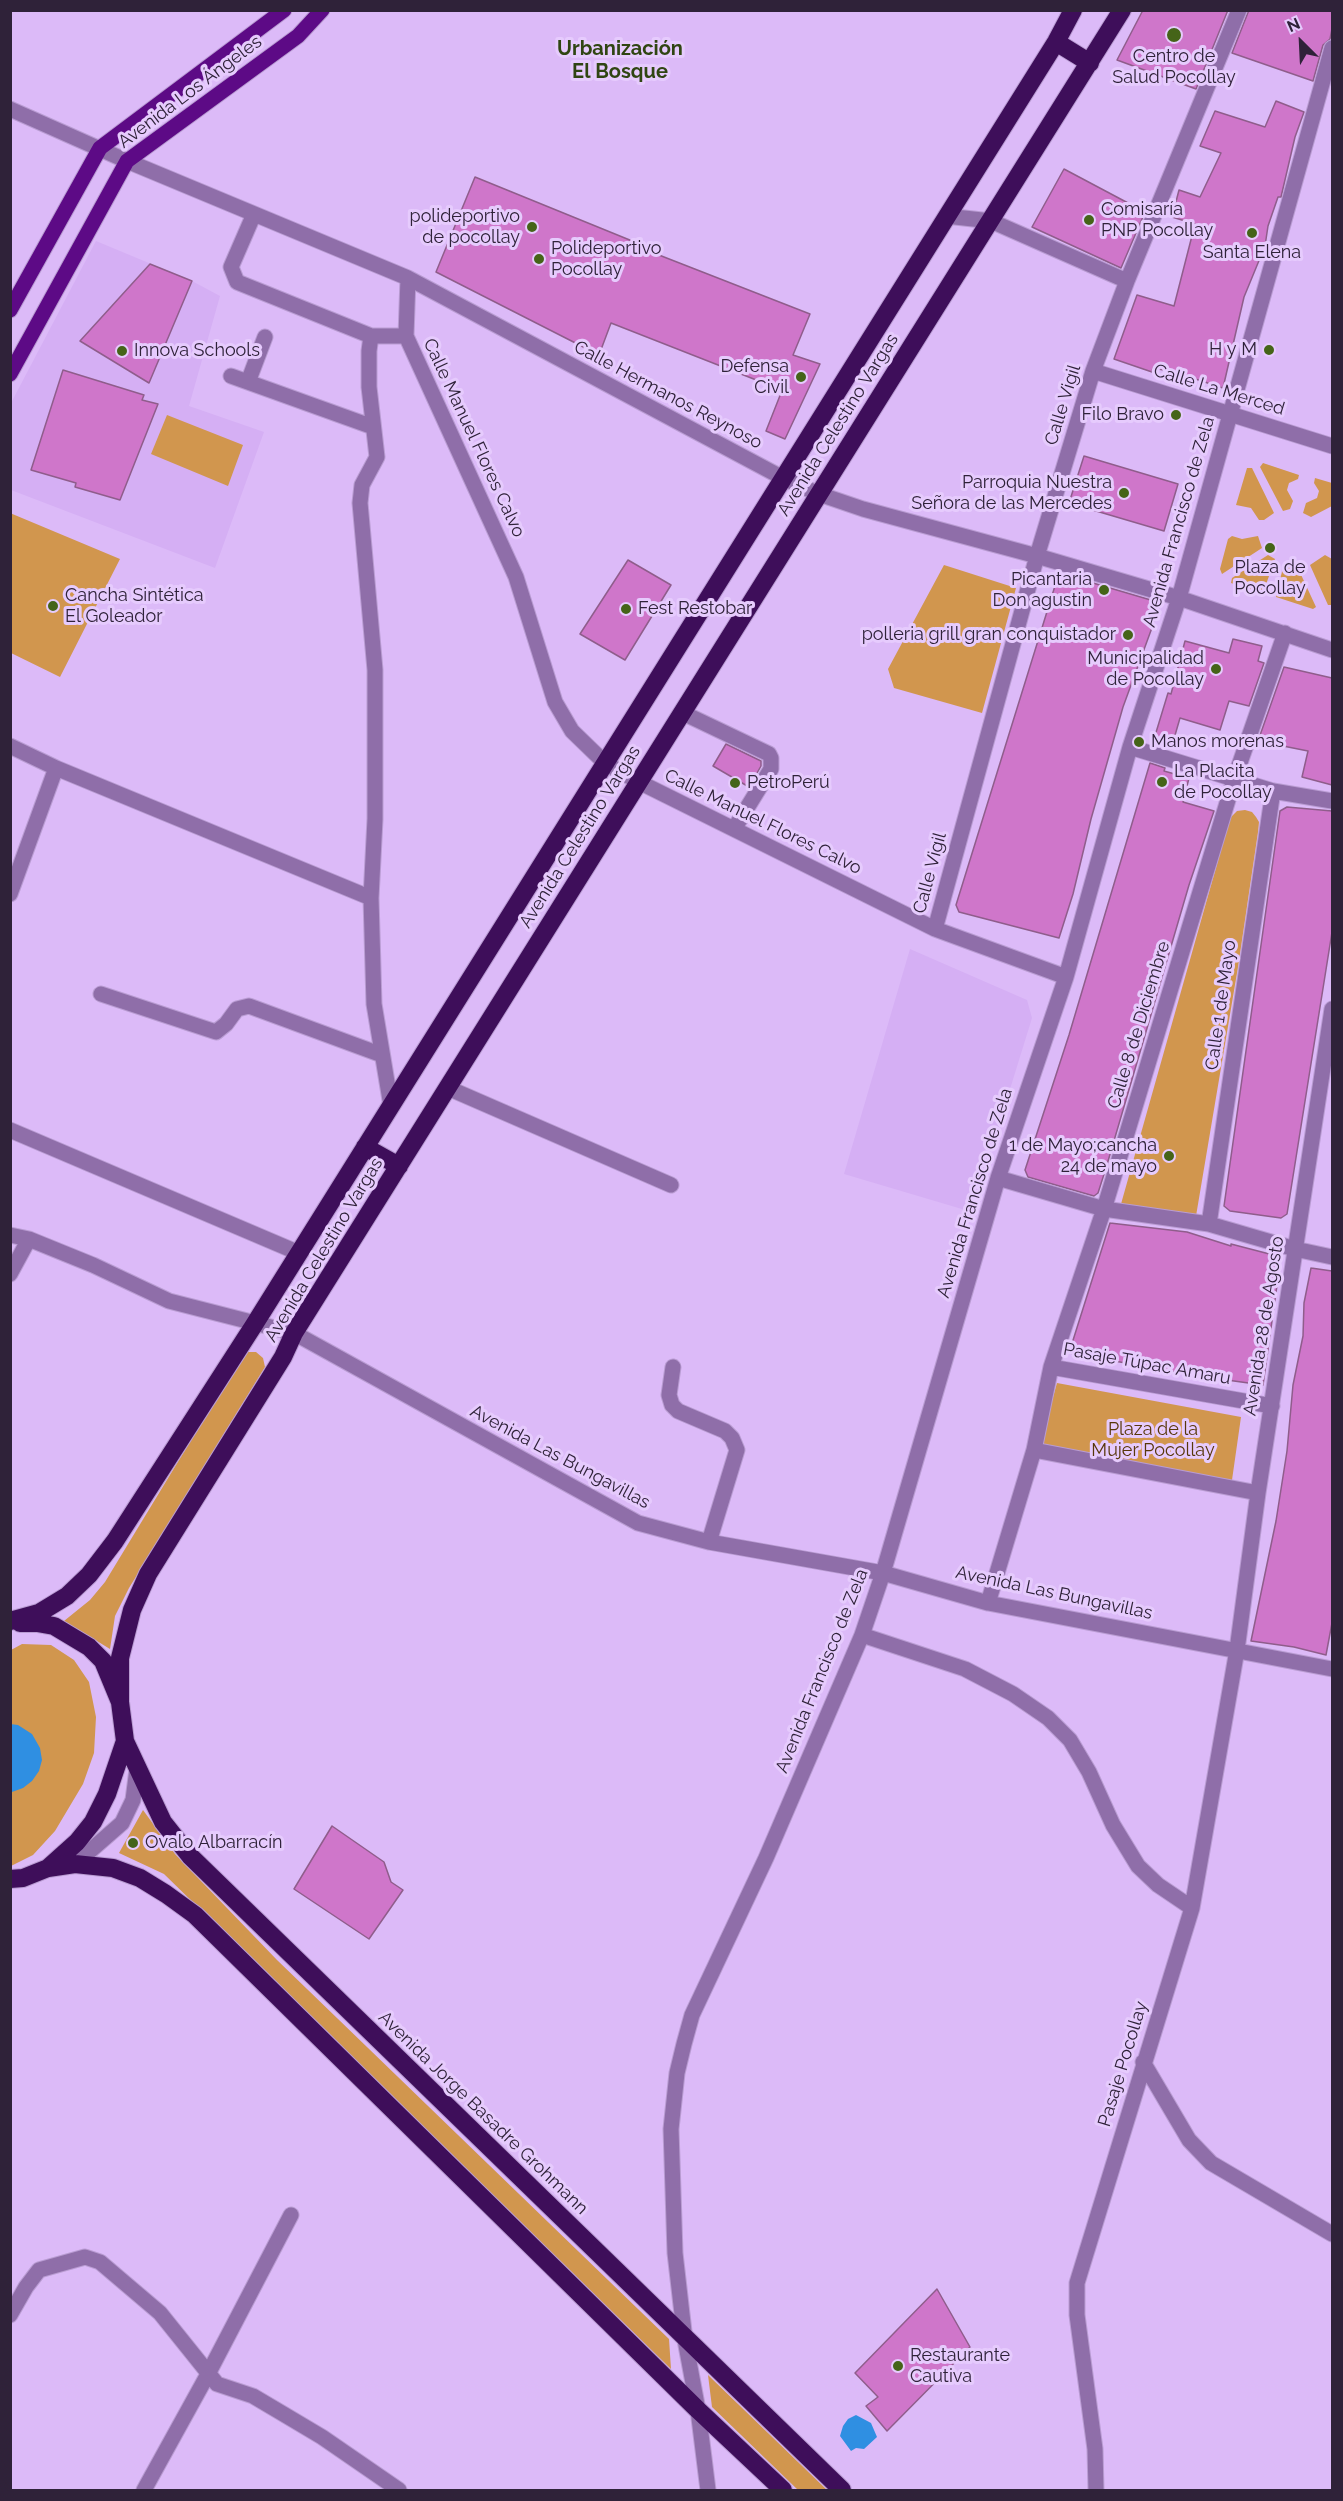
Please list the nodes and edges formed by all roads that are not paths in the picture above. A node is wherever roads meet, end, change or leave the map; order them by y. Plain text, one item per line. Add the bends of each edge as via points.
1 (284, 10) edge
2 (322, 10) edge
3 (1073, 10) edge
4 (1122, 10) edge
5 (1239, 10) edge
6 (1056, 42) junction
7 (1332, 48) edge
8 (1090, 63) junction
9 (10, 110) edge
10 (100, 148) junction
11 (127, 161) junction
12 (254, 214) junction
13 (946, 216) junction
14 (991, 221) junction
15 (408, 278) junction
16 (1127, 281) junction
17 (10, 310) edge
18 (371, 336) junction
19 (406, 336) junction
20 (265, 337) dead end
21 (1094, 371) junction
22 (10, 374) edge
23 (231, 375) dead end
24 (248, 382) junction
25 (1230, 415) junction
26 (373, 426) junction
27 (1332, 446) edge
28 (783, 478) junction
29 (819, 494) junction
30 (1037, 556) junction
31 (1179, 598) junction
32 (1285, 633) junction
33 (1332, 650) edge
34 (683, 713) junction
35 (10, 746) edge
36 (1130, 747) junction
37 (605, 763) junction
38 (56, 768) junction
39 (1234, 780) junction
40 (639, 782) junction
41 (1273, 791) junction
42 (1332, 801) edge
43 (734, 829) junction
44 (10, 894) edge
45 (371, 898) junction
46 (935, 929) junction
47 (1066, 977) junction
48 (102, 994) dead end
49 (1332, 1009) edge
50 (382, 1055) junction
51 (448, 1088) junction
52 (391, 1106) junction
53 (10, 1130) edge
54 (365, 1147) junction
55 (399, 1166) junction
56 (998, 1178) junction
57 (671, 1185) dead end
58 (1104, 1209) junction
59 (1209, 1224) junction
60 (10, 1235) edge
61 (29, 1239) junction
62 (1295, 1249) junction
63 (299, 1253) junction
64 (1332, 1257) edge
65 (10, 1274) edge
66 (254, 1325) junction
67 (294, 1333) junction
68 (673, 1367) dead end
69 (1051, 1367) junction
70 (1272, 1406) junction
71 (1034, 1450) junction
72 (1257, 1493) junction
73 (708, 1542) junction
74 (883, 1573) junction
75 (988, 1603) junction
76 (10, 1622) edge
77 (862, 1635) junction
78 (1237, 1650) junction
79 (1332, 1669) edge
80 (120, 1702) junction
81 (126, 1741) junction
82 (137, 1769) junction
83 (75, 1864) junction
84 (48, 1868) junction
85 (15, 1882) edge
86 (1192, 1908) junction
87 (1143, 2062) junction
88 (291, 2215) dead end
89 (1332, 2234) edge
90 (10, 2315) edge
91 (685, 2340) junction
92 (208, 2373) junction
93 (698, 2410) junction
94 (144, 2490) edge
95 (399, 2490) edge
96 (708, 2490) edge
97 (783, 2490) edge
98 (842, 2490) edge
99 (1096, 2490) edge

1 - 10 main road, Avenida Los Ángeles
2 - 11 main road, Avenida Los Ángeles via 297,36
3 - 6 highway, Avenida Celestino Vargas
4 - 8 highway, Avenida Celestino Vargas
5 - 16 street, Calle Vigil
6 - 8 highway
6 - 13 highway, Avenida Celestino Vargas
7 - 25 street, Avenida Francisco de Zela
8 - 14 highway, Avenida Celestino Vargas
9 - 10 street, Calle Hermanos Reynoso
10 - 11 street, Calle Hermanos Reynoso
10 - 17 main road, Avenida Los Ángeles
11 - 12 street, Calle Hermanos Reynoso
11 - 22 main road, Avenida Los Ángeles
12 - 15 street, Calle Hermanos Reynoso
12 - 18 street via 231,267 237,282
13 - 14 street
13 - 28 highway, Avenida Celestino Vargas
14 - 16 street
14 - 29 highway, Avenida Celestino Vargas
15 - 19 street, Calle Manuel Flores Calvo
15 - 28 street, Calle Hermanos Reynoso
16 - 21 street, Calle Vigil
18 - 19 street
18 - 26 street via 369,387
19 - 37 street, Calle Manuel Flores Calvo via 516,577 559,712 572,731
20 - 24 street
21 - 25 street, Calle La Merced
21 - 30 street, Calle Vigil
23 - 24 street
24 - 26 street
25 - 27 street, Calle La Merced
25 - 31 street, Avenida Francisco de Zela
26 - 45 street via 377,457 362,485 360,503 375,670
28 - 29 street, Calle Hermanos Reynoso
28 - 37 highway, Avenida Celestino Vargas
29 - 30 street, Calle Hermanos Reynoso
29 - 34 highway, Avenida Celestino Vargas
30 - 31 street, Calle Hermanos Reynoso
30 - 46 street, Calle Vigil
31 - 32 street, Calle Hermanos Reynoso
31 - 36 street, Avenida Francisco de Zela
32 - 33 street, Calle Hermanos Reynoso
32 - 39 street, Calle 8 de Diciembre
34 - 40 highway, Avenida Celestino Vargas
34 - 43 street via 771,758 771,769
35 - 38 street
36 - 39 street
36 - 47 street, Avenida Francisco de Zela
37 - 40 street, Calle Manuel Flores Calvo
37 - 52 highway, Avenida Celestino Vargas
38 - 44 street
38 - 45 street
39 - 41 street
39 - 58 street, Calle 8 de Diciembre
40 - 43 street, Calle Manuel Flores Calvo
40 - 51 highway, Avenida Celestino Vargas
41 - 42 street
41 - 59 street, Calle 1 de Mayo
43 - 46 street, Calle Manuel Flores Calvo
45 - 50 street via 374,1004
46 - 47 street, Calle Manuel Flores Calvo
47 - 56 street, Avenida Francisco de Zela
48 - 50 street via 216,1032 237,1009 249,1006
49 - 62 street, Avenida 28 de Agosto
50 - 52 street
51 - 55 highway, Avenida Celestino Vargas
51 - 57 street
52 - 54 highway, Avenida Celestino Vargas
53 - 63 street
54 - 55 highway
54 - 63 highway, Avenida Celestino Vargas
55 - 67 highway, Avenida Celestino Vargas
56 - 58 street
56 - 74 street, Avenida Francisco de Zela
58 - 59 street
58 - 69 street, Calle 8 de Diciembre
59 - 62 street
60 - 61 street, Avenida Las Bungavillas
61 - 65 street
61 - 66 street, Avenida Las Bungavillas via 169,1301
62 - 64 street
62 - 70 street, Avenida 28 de Agosto
63 - 66 highway, Avenida Celestino Vargas
66 - 67 street, Avenida Las Bungavillas
66 - 76 highway, Avenida Celestino Vargas via 89,1575 67,1596
67 - 73 street, Avenida Las Bungavillas via 638,1523
67 - 80 highway, Avenida Celestino Vargas via 144,1583 132,1610 120,1658
68 - 73 street via 669,1395 672,1405 724,1431 737,1450
69 - 70 street, Pasaje Túpac Amaru
69 - 71 street, Calle 8 de Diciembre
70 - 72 street, Avenida 28 de Agosto
71 - 72 street
71 - 75 street, Calle 8 de Diciembre
72 - 78 street, Avenida 28 de Agosto
73 - 74 street, Avenida Las Bungavillas
74 - 75 street, Avenida Las Bungavillas
74 - 77 street, Avenida Francisco de Zela
75 - 78 street, Avenida Las Bungavillas
76 - 80 highway via 54,1626 89,1647 103,1661
77 - 86 street via 965,1669 1048,1718 1070,1740 1138,1866
77 - 91 street, Avenida Francisco de Zela via 693,2015 684,2044 673,2103 671,2155 675,2253
78 - 79 street, Avenida Las Bungavillas
78 - 86 street, Pasaje Pocollay
80 - 81 highway, Avenida Jorge Basadre Grohmann
81 - 82 highway, Avenida Jorge Basadre Grohmann
81 - 84 highway via 93,1822
82 - 83 street via 134,1800 122,1823
82 - 91 highway, Avenida Jorge Basadre Grohmann via 163,1822 190,1856
83 - 84 highway
83 - 93 highway via 113,1868 140,1878 195,1915
84 - 85 highway
86 - 87 street, Pasaje Pocollay
87 - 89 street via 1189,2140 1211,2163
87 - 99 street, Pasaje Pocollay via 1077,2283
88 - 92 street
90 - 92 street via 39,2270 85,2257 100,2262 160,2313
91 - 93 street, Avenida Francisco de Zela
91 - 98 highway, Avenida Jorge Basadre Grohmann
92 - 94 street
92 - 95 street via 217,2384 252,2396 322,2437
93 - 96 street, Avenida Francisco de Zela
93 - 97 highway

